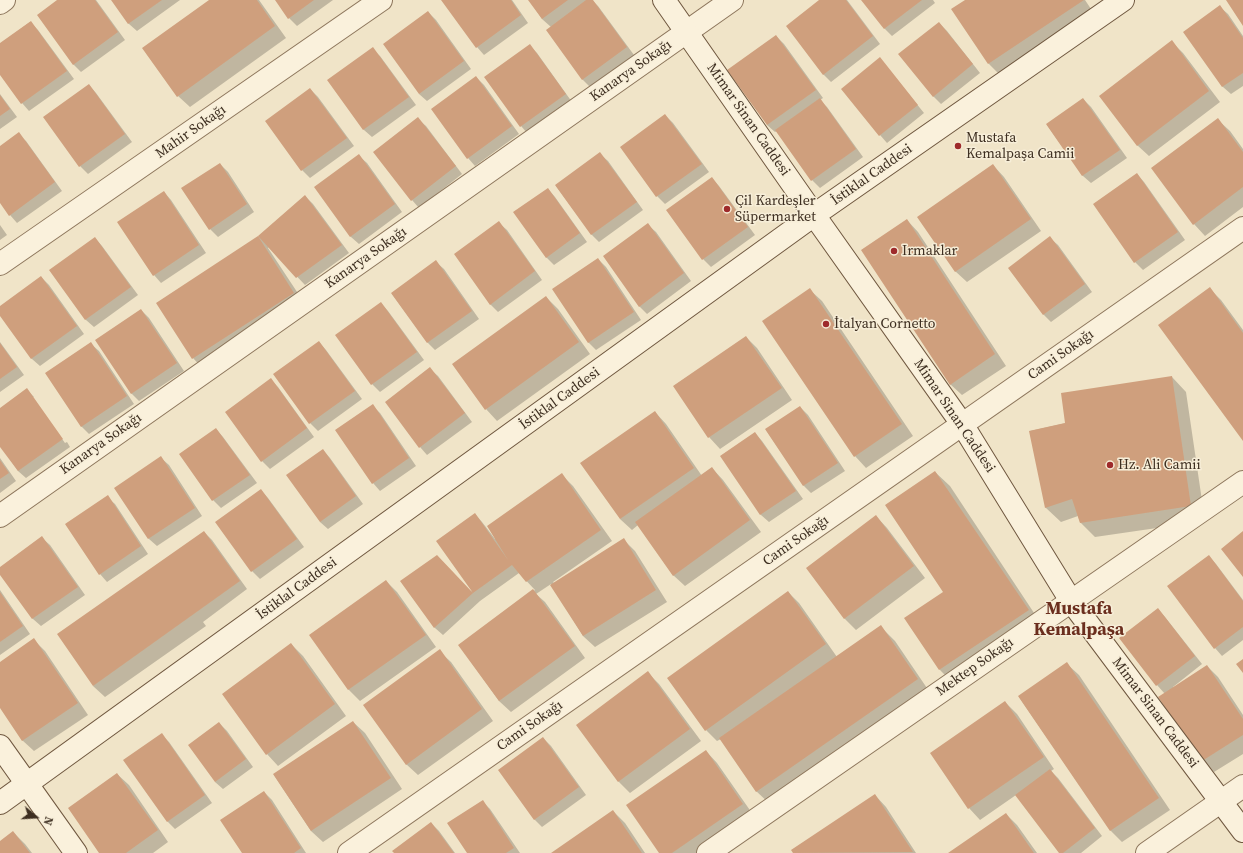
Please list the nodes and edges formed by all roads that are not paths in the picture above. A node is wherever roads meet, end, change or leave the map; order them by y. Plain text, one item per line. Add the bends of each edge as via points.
1 (4, 0) edge
2 (381, 0) edge
3 (664, 0) edge
4 (732, 0) edge
5 (1123, 0) edge
6 (0, 3) edge
7 (686, 32) junction
8 (814, 215) junction
9 (1243, 228) edge
10 (0, 264) edge
11 (962, 424) junction
12 (1243, 482) edge
13 (0, 516) edge
14 (1071, 601) junction
15 (0, 746) edge
16 (27, 784) junction
17 (1243, 786) edge
18 (1222, 801) junction
19 (0, 803) edge
20 (1243, 831) edge
21 (76, 853) edge
22 (349, 853) edge
23 (708, 853) edge
24 (1147, 853) edge

1 - 6 street
2 - 10 street, Mahir Sokağı
3 - 7 street, Mimar Sinan Caddesi
4 - 7 street, Kanarya Sokağı
5 - 8 street, İstiklal Caddesi
7 - 8 street, Mimar Sinan Caddesi
7 - 13 street, Kanarya Sokağı
8 - 11 street, Mimar Sinan Caddesi
8 - 16 street, İstiklal Caddesi
9 - 11 street, Cami Sokağı
11 - 14 street, Mimar Sinan Caddesi
11 - 22 street, Cami Sokağı
12 - 14 street, Mektep Sokağı
14 - 18 street, Mimar Sinan Caddesi
14 - 23 street, Mektep Sokağı
15 - 16 street
16 - 19 street, İstiklal Caddesi
16 - 21 street
17 - 18 street
18 - 20 street, Mimar Sinan Caddesi
18 - 24 street

